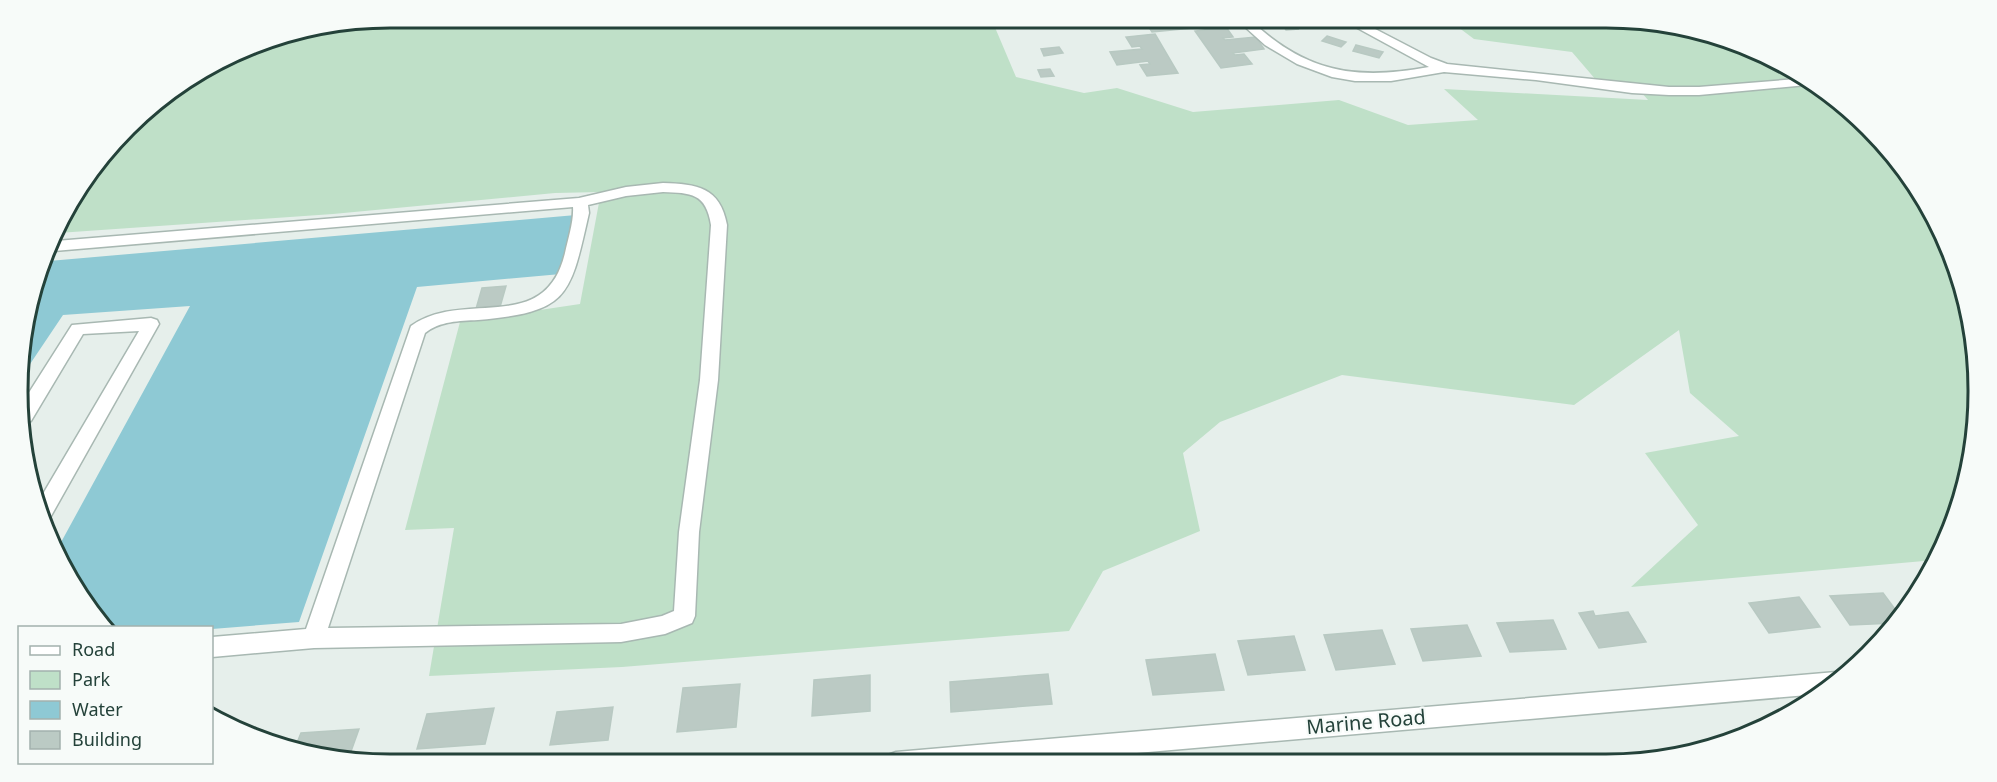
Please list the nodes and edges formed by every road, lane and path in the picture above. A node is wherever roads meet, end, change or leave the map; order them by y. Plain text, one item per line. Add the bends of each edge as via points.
1 (1253, 28) edge
2 (1363, 28) edge
3 (1445, 68) junction
4 (1796, 83) edge
5 (580, 202) junction
6 (59, 246) edge
7 (29, 408) edge
8 (47, 505) edge
9 (314, 639) junction
10 (213, 647) edge
11 (1820, 683) edge
12 (1000, 754) edge

1 - 3 street via 1279,51 1335,73 1374,78
2 - 3 street
3 - 4 street via 1669,91
5 - 6 street
5 - 9 street via 581,213 566,277 557,292 540,303 506,312 442,317 427,321 417,330
5 - 9 street via 670,187 692,189 716,207 719,225 709,380 689,532 684,616 665,625 621,633
7 - 8 street via 78,329 151,324
9 - 10 street
11 - 12 street, Marine Road

